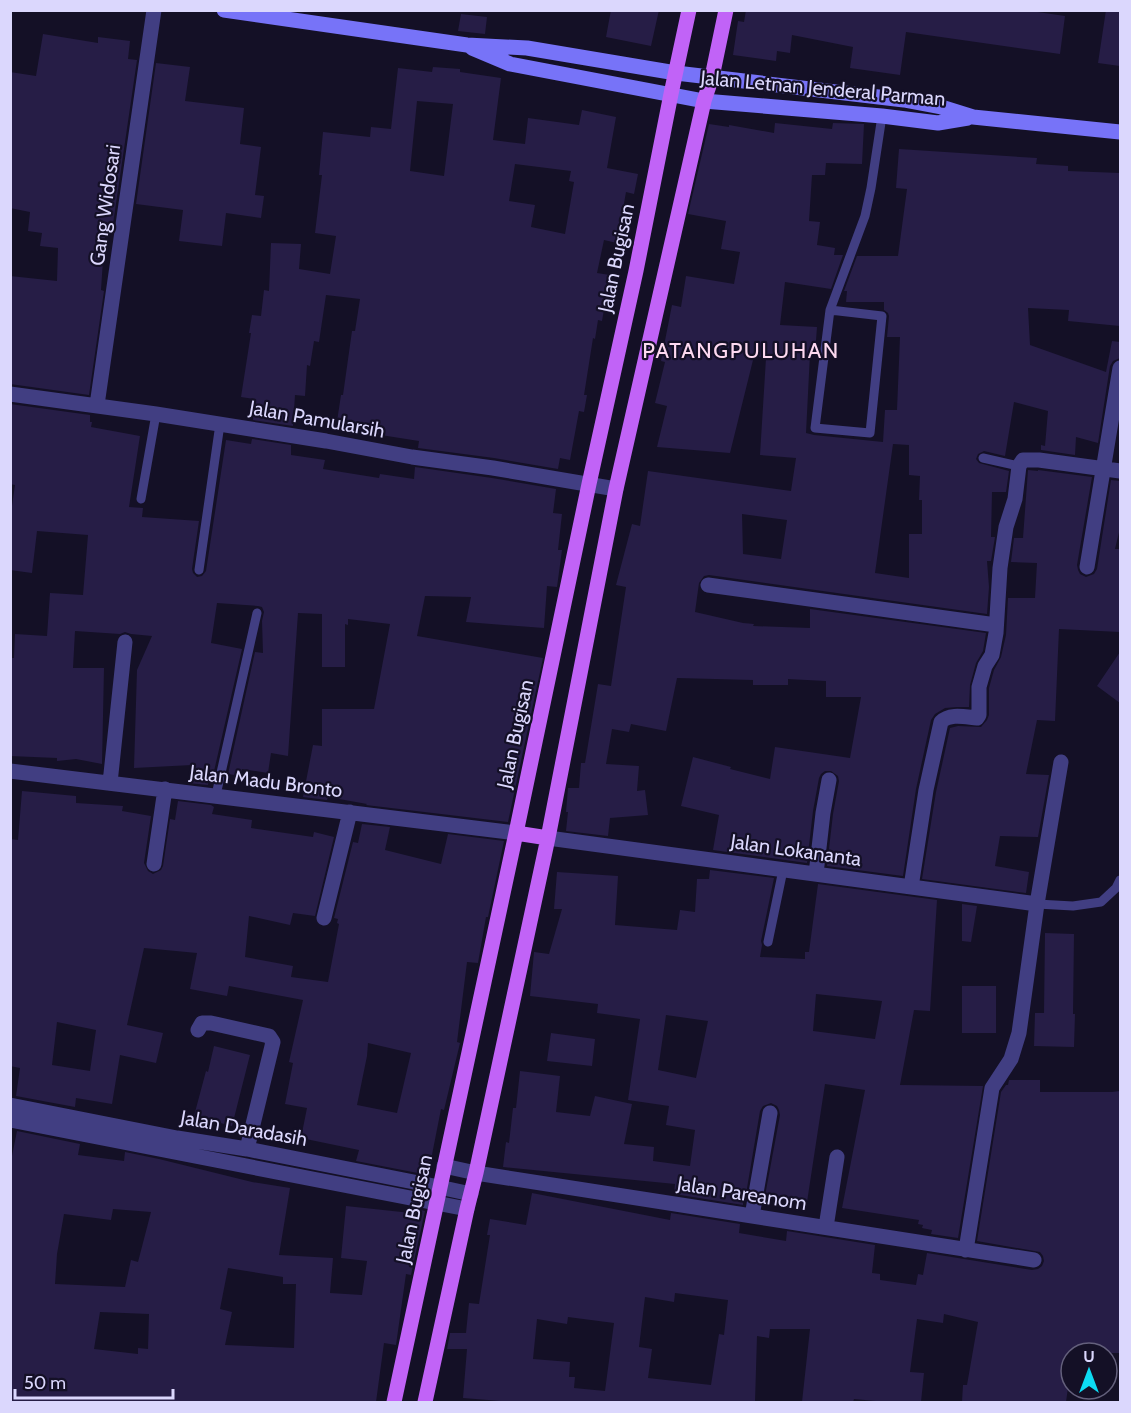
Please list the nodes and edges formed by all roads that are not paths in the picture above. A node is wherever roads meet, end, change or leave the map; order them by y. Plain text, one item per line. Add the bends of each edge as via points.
1 (154, 10) edge
2 (224, 10) edge
3 (689, 10) edge
4 (726, 10) edge
5 (466, 45) junction
6 (676, 73) junction
7 (711, 77) junction
8 (670, 94) junction
9 (704, 101) junction
10 (882, 116) junction
11 (973, 117) junction
12 (1120, 132) edge
13 (830, 310) junction
14 (1120, 368) edge
15 (10, 393) edge
16 (97, 405) junction
17 (156, 414) junction
18 (220, 424) junction
19 (983, 458) dead end
20 (1019, 466) junction
21 (1104, 468) junction
22 (1120, 471) edge
23 (589, 484) junction
24 (616, 489) junction
25 (141, 499) dead end
26 (1087, 567) dead end
27 (199, 570) dead end
28 (708, 585) dead end
29 (257, 613) dead end
30 (996, 625) junction
31 (125, 642) dead end
32 (1061, 762) dead end
33 (10, 771) edge
34 (830, 780) dead end
35 (110, 783) junction
36 (165, 789) junction
37 (216, 795) junction
38 (350, 812) junction
39 (516, 833) junction
40 (548, 838) junction
41 (154, 864) dead end
42 (783, 870) junction
43 (816, 874) junction
44 (1120, 880) edge
45 (911, 887) junction
46 (1037, 904) junction
47 (324, 918) dead end
48 (768, 942) dead end
49 (198, 1030) dead end
50 (10, 1105) edge
51 (770, 1113) dead end
52 (10, 1120) edge
53 (247, 1149) junction
54 (837, 1157) dead end
55 (444, 1166) junction
56 (476, 1173) junction
57 (439, 1186) junction
58 (436, 1202) junction
59 (469, 1202) junction
60 (752, 1216) junction
61 (826, 1227) junction
62 (966, 1250) junction
63 (1034, 1260) dead end
64 (394, 1402) edge
65 (425, 1402) edge

1 - 16 street, Gang Widosari
2 - 5 street
3 - 6 main road, Jalan Bugisan
4 - 7 main road
5 - 6 street, Jalan Letnan Jenderal Parman via 527,48
5 - 8 street, Jalan Letnan Jenderal Parman via 510,64
6 - 7 street, Jalan Letnan Jenderal Parman
6 - 8 main road, Jalan Bugisan
7 - 9 main road
7 - 11 street, Jalan Letnan Jenderal Parman via 904,100
8 - 9 street, Jalan Letnan Jenderal Parman
8 - 23 main road, Jalan Bugisan
9 - 10 street, Jalan Letnan Jenderal Parman
9 - 24 main road
10 - 11 street, Jalan Letnan Jenderal Parman via 938,123
10 - 13 lane via 865,216
11 - 12 street, Jalan Letnan Jenderal Parman
13 - 13 lane via 815,428 870,433 882,316
14 - 21 street
15 - 16 street, Jalan Pamularsih
16 - 17 street, Jalan Pamularsih
17 - 18 street, Jalan Pamularsih
17 - 25 lane
18 - 23 street, Jalan Pamularsih
18 - 27 lane
19 - 20 lane
20 - 21 street via 1023,460 1040,460
20 - 30 street via 1016,499 1006,526
21 - 22 street
21 - 26 street
23 - 24 street, Jalan Pamularsih
23 - 39 main road, Jalan Bugisan
24 - 40 main road
28 - 30 street
29 - 37 lane
30 - 45 street via 992,655 979,687 979,716 945,718 941,722
31 - 35 street
32 - 46 street
33 - 35 street, Jalan Madu Bronto
34 - 43 street
35 - 36 street, Jalan Madu Bronto
36 - 37 street, Jalan Madu Bronto
36 - 41 street
37 - 38 street, Jalan Madu Bronto
38 - 39 street, Jalan Madu Bronto
38 - 47 street
39 - 40 main road
39 - 55 main road, Jalan Bugisan
40 - 42 street, Jalan Lokananta
40 - 56 main road
42 - 43 street, Jalan Lokananta
42 - 48 lane
43 - 45 street, Jalan Lokananta
44 - 46 lane via 1101,902 1073,906
45 - 46 street, Jalan Lokananta
46 - 62 street via 1019,1034 1011,1059 992,1088
49 - 53 street via 202,1023 211,1023 269,1036 273,1042
50 - 53 street, Jalan Daradasih
51 - 60 street
52 - 58 street, Jalan Daradasih
53 - 57 street, Jalan Daradasih
54 - 61 street
55 - 56 street, Jalan Pareanom
55 - 57 main road, Jalan Bugisan
56 - 59 main road
56 - 60 street, Jalan Pareanom
57 - 58 main road, Jalan Bugisan
57 - 59 street, Jalan Daradasih
58 - 59 street, Jalan Daradasih
58 - 64 main road, Jalan Bugisan
59 - 65 main road
60 - 61 street, Jalan Pareanom
61 - 62 street, Jalan Pareanom
62 - 63 street, Jalan Pareanom

